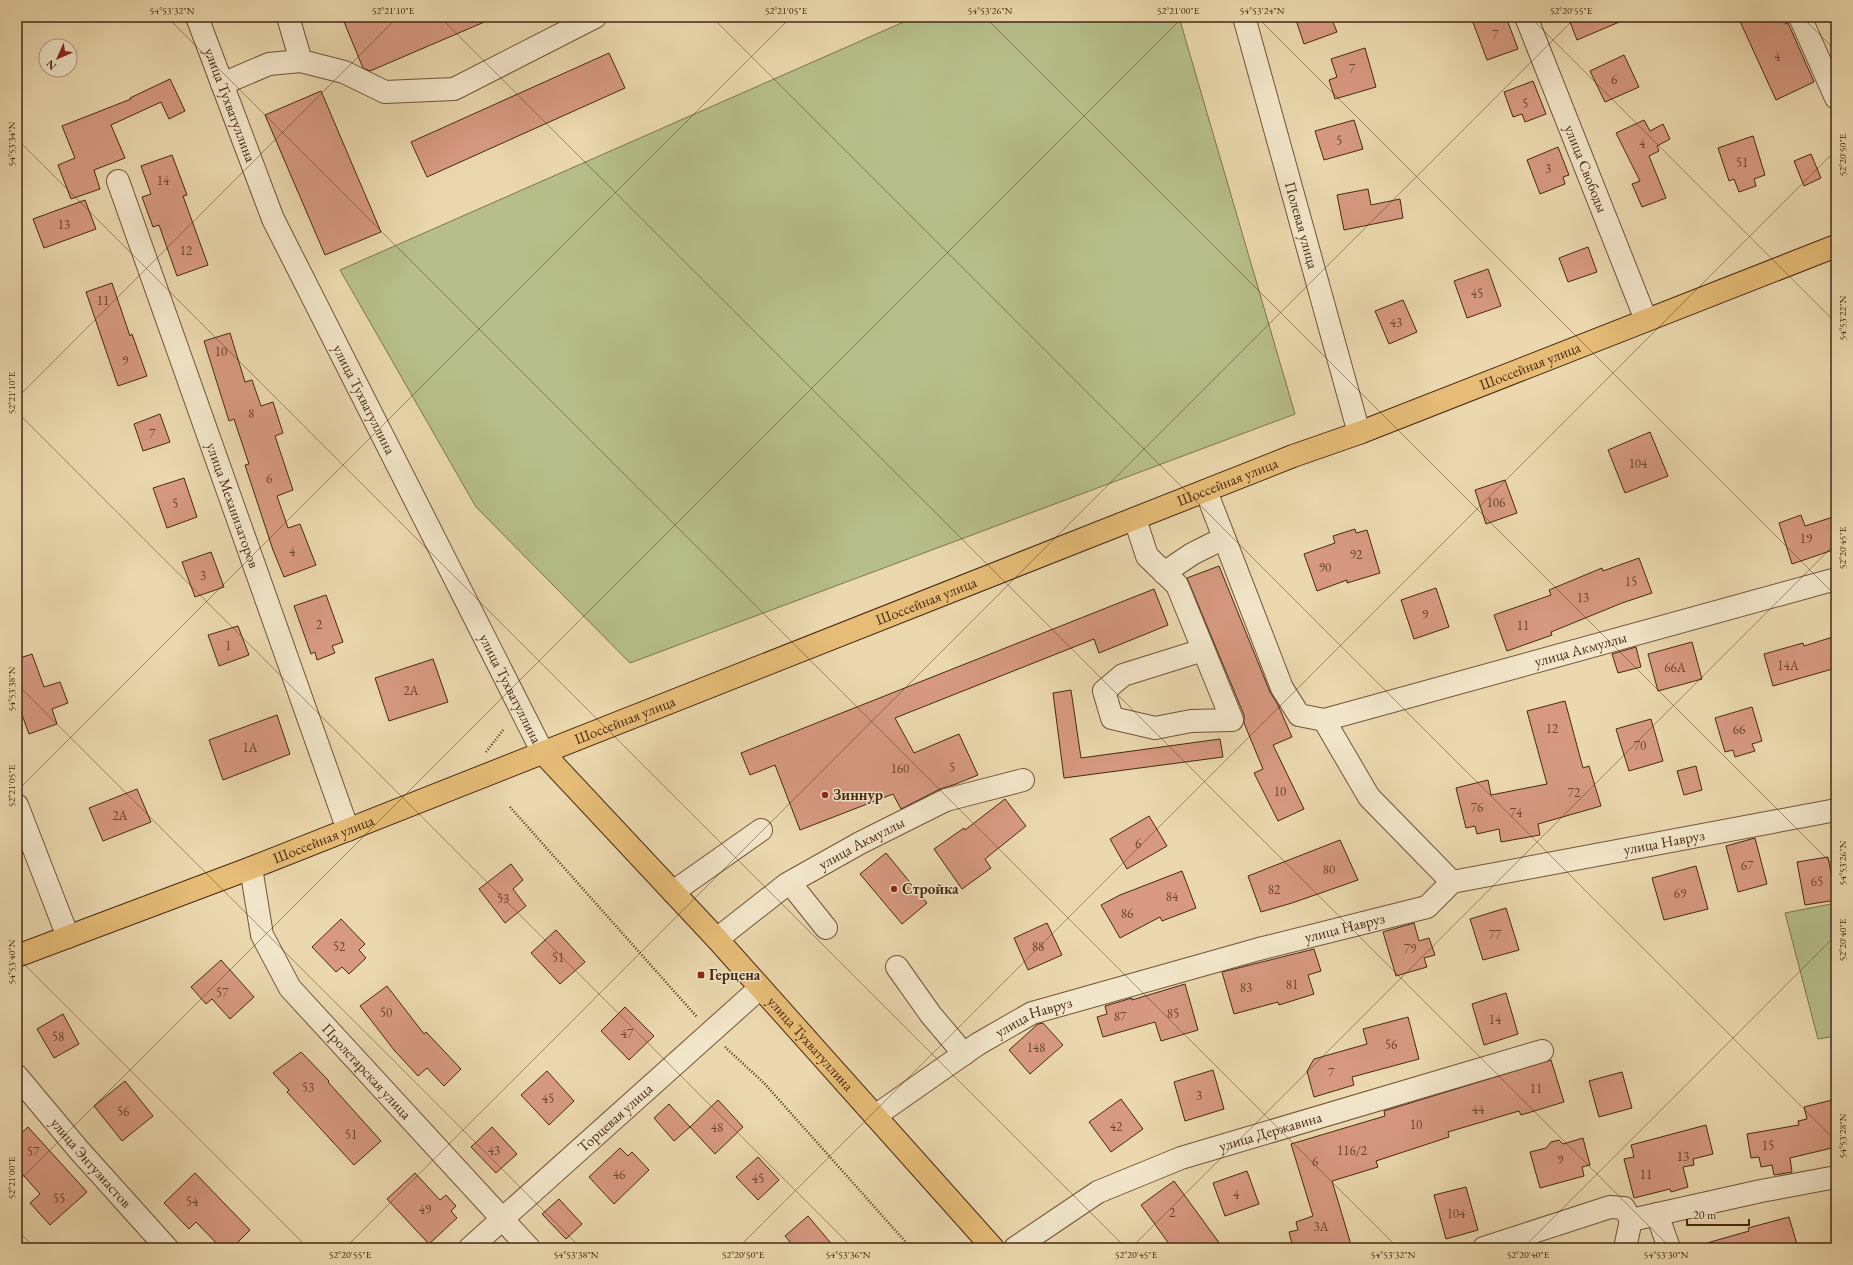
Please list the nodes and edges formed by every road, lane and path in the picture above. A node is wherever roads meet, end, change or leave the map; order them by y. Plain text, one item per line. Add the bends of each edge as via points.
1 (197, 17) edge
2 (288, 17) edge
3 (595, 17) edge
4 (1244, 17) edge
5 (1526, 17) edge
6 (1800, 17) edge
7 (301, 61) junction
8 (222, 84) junction
9 (1836, 98) edge
10 (118, 181) dead end
11 (1836, 246) edge
12 (1646, 320) junction
13 (1359, 433) junction
14 (1206, 491) junction
15 (1135, 519) junction
16 (1224, 538) junction
17 (1164, 573) junction
18 (1836, 579) edge
19 (1203, 650) junction
20 (1324, 720) junction
21 (543, 753) junction
22 (1023, 780) dead end
23 (17, 806) edge
24 (1836, 810) edge
25 (348, 830) junction
26 (761, 830) dead end
27 (251, 868) junction
28 (1452, 882) junction
29 (790, 883) junction
30 (673, 892) junction
31 (826, 928) dead end
32 (68, 937) junction
33 (716, 939) junction
34 (17, 956) edge
35 (897, 967) dead end
36 (760, 988) junction
37 (1542, 1052) dead end
38 (964, 1054) junction
39 (17, 1076) edge
40 (875, 1116) junction
41 (1836, 1177) edge
42 (1657, 1214) junction
43 (503, 1219) junction
44 (1632, 1220) junction
45 (167, 1248) edge
46 (470, 1248) edge
47 (529, 1248) edge
48 (993, 1248) edge
49 (1015, 1248) edge
50 (1484, 1248) edge
51 (1625, 1248) edge
52 (1669, 1248) edge

1 - 8 street, улица Тухватуллина
2 - 7 street
3 - 7 street via 454,89 384,92 344,72
4 - 13 street, Полевая улица
5 - 12 street, улица Свободы
6 - 9 street
7 - 8 street via 268,64
8 - 21 street, улица Тухватуллина via 273,219
10 - 25 street, улица Механизаторов
11 - 12 main road, Шоссейная улица
12 - 13 main road, Шоссейная улица
13 - 14 main road, Шоссейная улица
14 - 15 main road, Шоссейная улица
14 - 16 street
15 - 17 street via 1147,556
15 - 21 main road, Шоссейная улица
16 - 17 street via 1192,554
16 - 20 street via 1282,688 1298,715
17 - 19 street via 1177,585
18 - 20 street, улица Акмуллы
19 - 19 street via 1123,675 1104,691 1112,718 1155,728 1191,721 1232,720
20 - 28 street via 1369,797
21 - 25 main road, Шоссейная улица
21 - 30 main road, улица Тухватуллина
22 - 29 street, улица Акмуллы via 946,800
23 - 32 street
24 - 28 street, улица Навруз
25 - 27 main road, Шоссейная улица
26 - 30 street
27 - 32 main road, Шоссейная улица
27 - 43 street, Пролетарская улица via 262,935 290,988
28 - 38 street, улица Навруз via 1427,907 1259,949 1032,1013
29 - 31 street
29 - 33 street, улица Акмуллы
30 - 33 main road, улица Тухватуллина
32 - 34 main road, Шоссейная улица
33 - 36 main road, улица Тухватуллина
35 - 38 street
36 - 40 main road, улица Тухватуллина
36 - 43 street, Торцевая улица
37 - 49 street, улица Державина via 1181,1158 1098,1192
38 - 40 street, улица Навруз
39 - 45 street, улица Энтузиастов via 78,1150
40 - 48 main road, улица Тухватуллина
41 - 42 street
42 - 44 street
42 - 52 street
43 - 46 street, Торцевая улица
43 - 47 street, Пролетарская улица
44 - 50 street via 1624,1208 1610,1207
44 - 51 street

